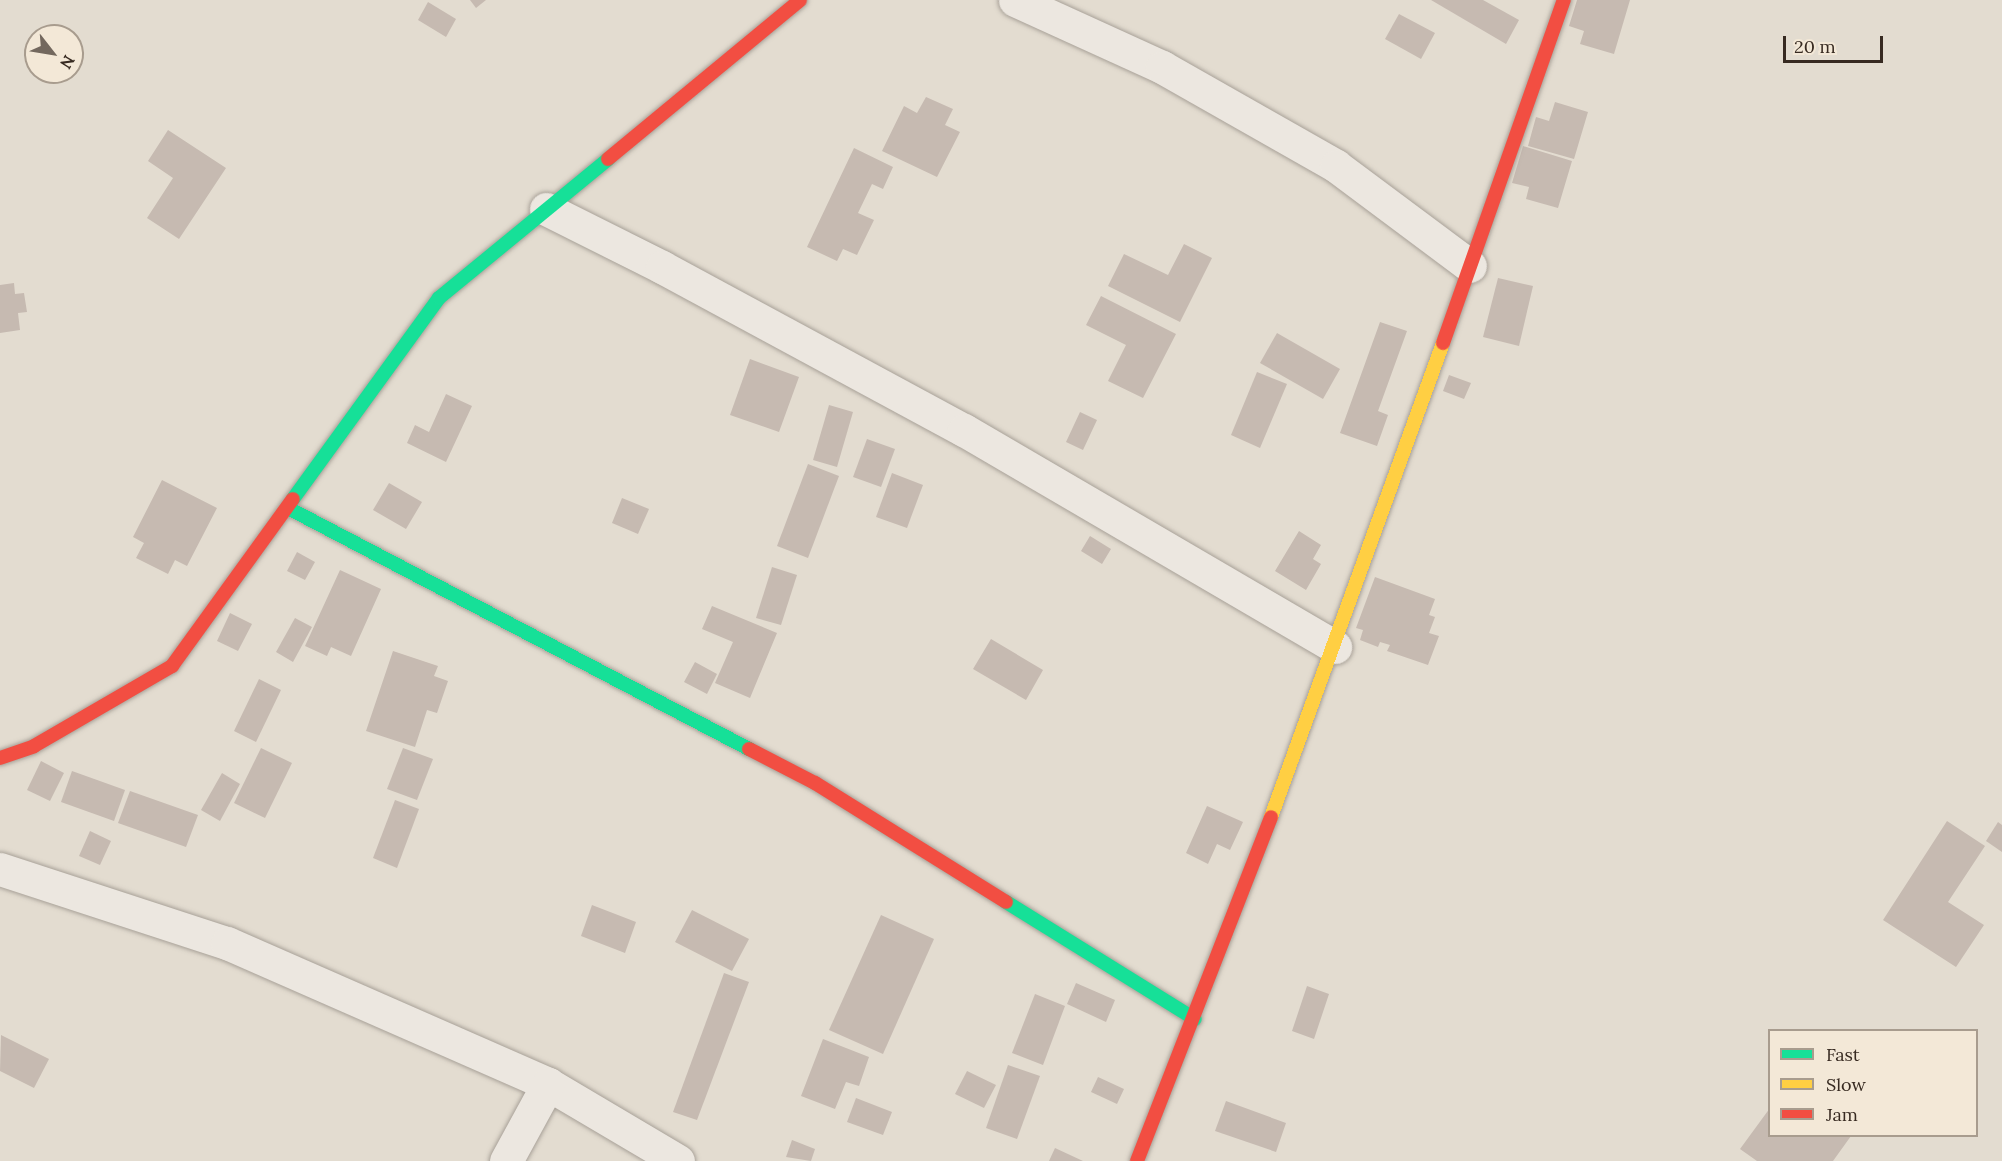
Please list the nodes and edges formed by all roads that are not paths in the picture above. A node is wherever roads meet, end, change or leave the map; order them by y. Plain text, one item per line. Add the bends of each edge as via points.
1 (800, 0) edge
2 (1016, 0) edge
3 (1564, 0) edge
4 (546, 209) junction
5 (1470, 266) junction
6 (288, 508) junction
7 (1335, 647) junction
8 (0, 758) edge
9 (0, 869) edge
10 (1195, 1019) junction
11 (548, 1084) junction
12 (506, 1161) edge
13 (678, 1161) edge
14 (1137, 1161) edge

1 - 4 street
2 - 5 street via 1162,67 1336,166
3 - 5 street
4 - 6 street via 439,297
4 - 7 street via 964,430
5 - 7 street
6 - 8 street via 172,666 34,746
6 - 10 street via 815,783
7 - 10 street
9 - 11 street via 227,943
10 - 14 street
11 - 12 street
11 - 13 street

